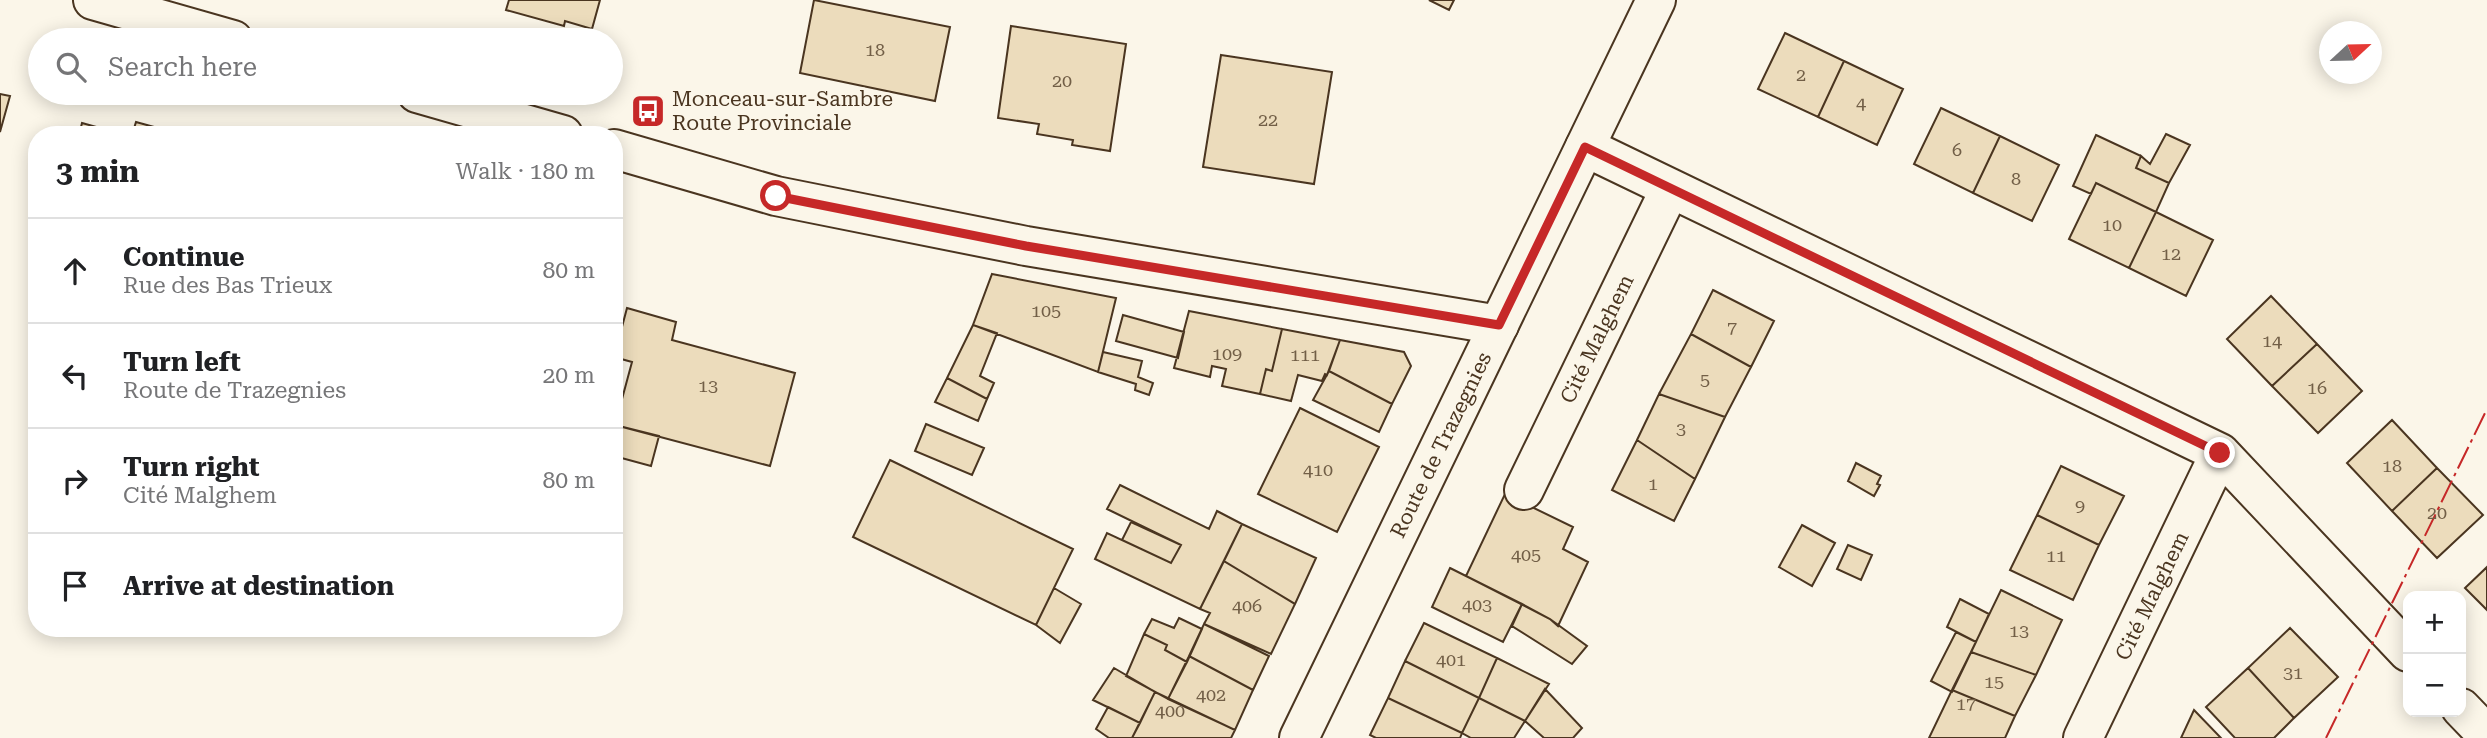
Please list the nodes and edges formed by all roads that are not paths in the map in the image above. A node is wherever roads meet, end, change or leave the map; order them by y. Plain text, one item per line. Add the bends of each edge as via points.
1 (93, 0) edge
2 (1656, 0) edge
3 (191, 28) edge
4 (459, 105) edge
5 (532, 126) edge
6 (1585, 147) junction
7 (623, 152) edge
8 (1670, 189) junction
9 (1499, 325) junction
10 (2220, 453) junction
11 (1524, 490) dead end
12 (2403, 647) edge
13 (2466, 713) edge
14 (2487, 735) edge
15 (1299, 738) edge
16 (2083, 738) edge

1 - 3 street
2 - 6 street, Route de Trazegnies
4 - 5 street
6 - 8 street
6 - 9 street, Route de Trazegnies
7 - 9 street via 776,196 1000,241
8 - 10 street
8 - 11 street, Cité Malghem
9 - 15 street, Route de Trazegnies
10 - 12 street
10 - 16 street, Cité Malghem
13 - 14 street

